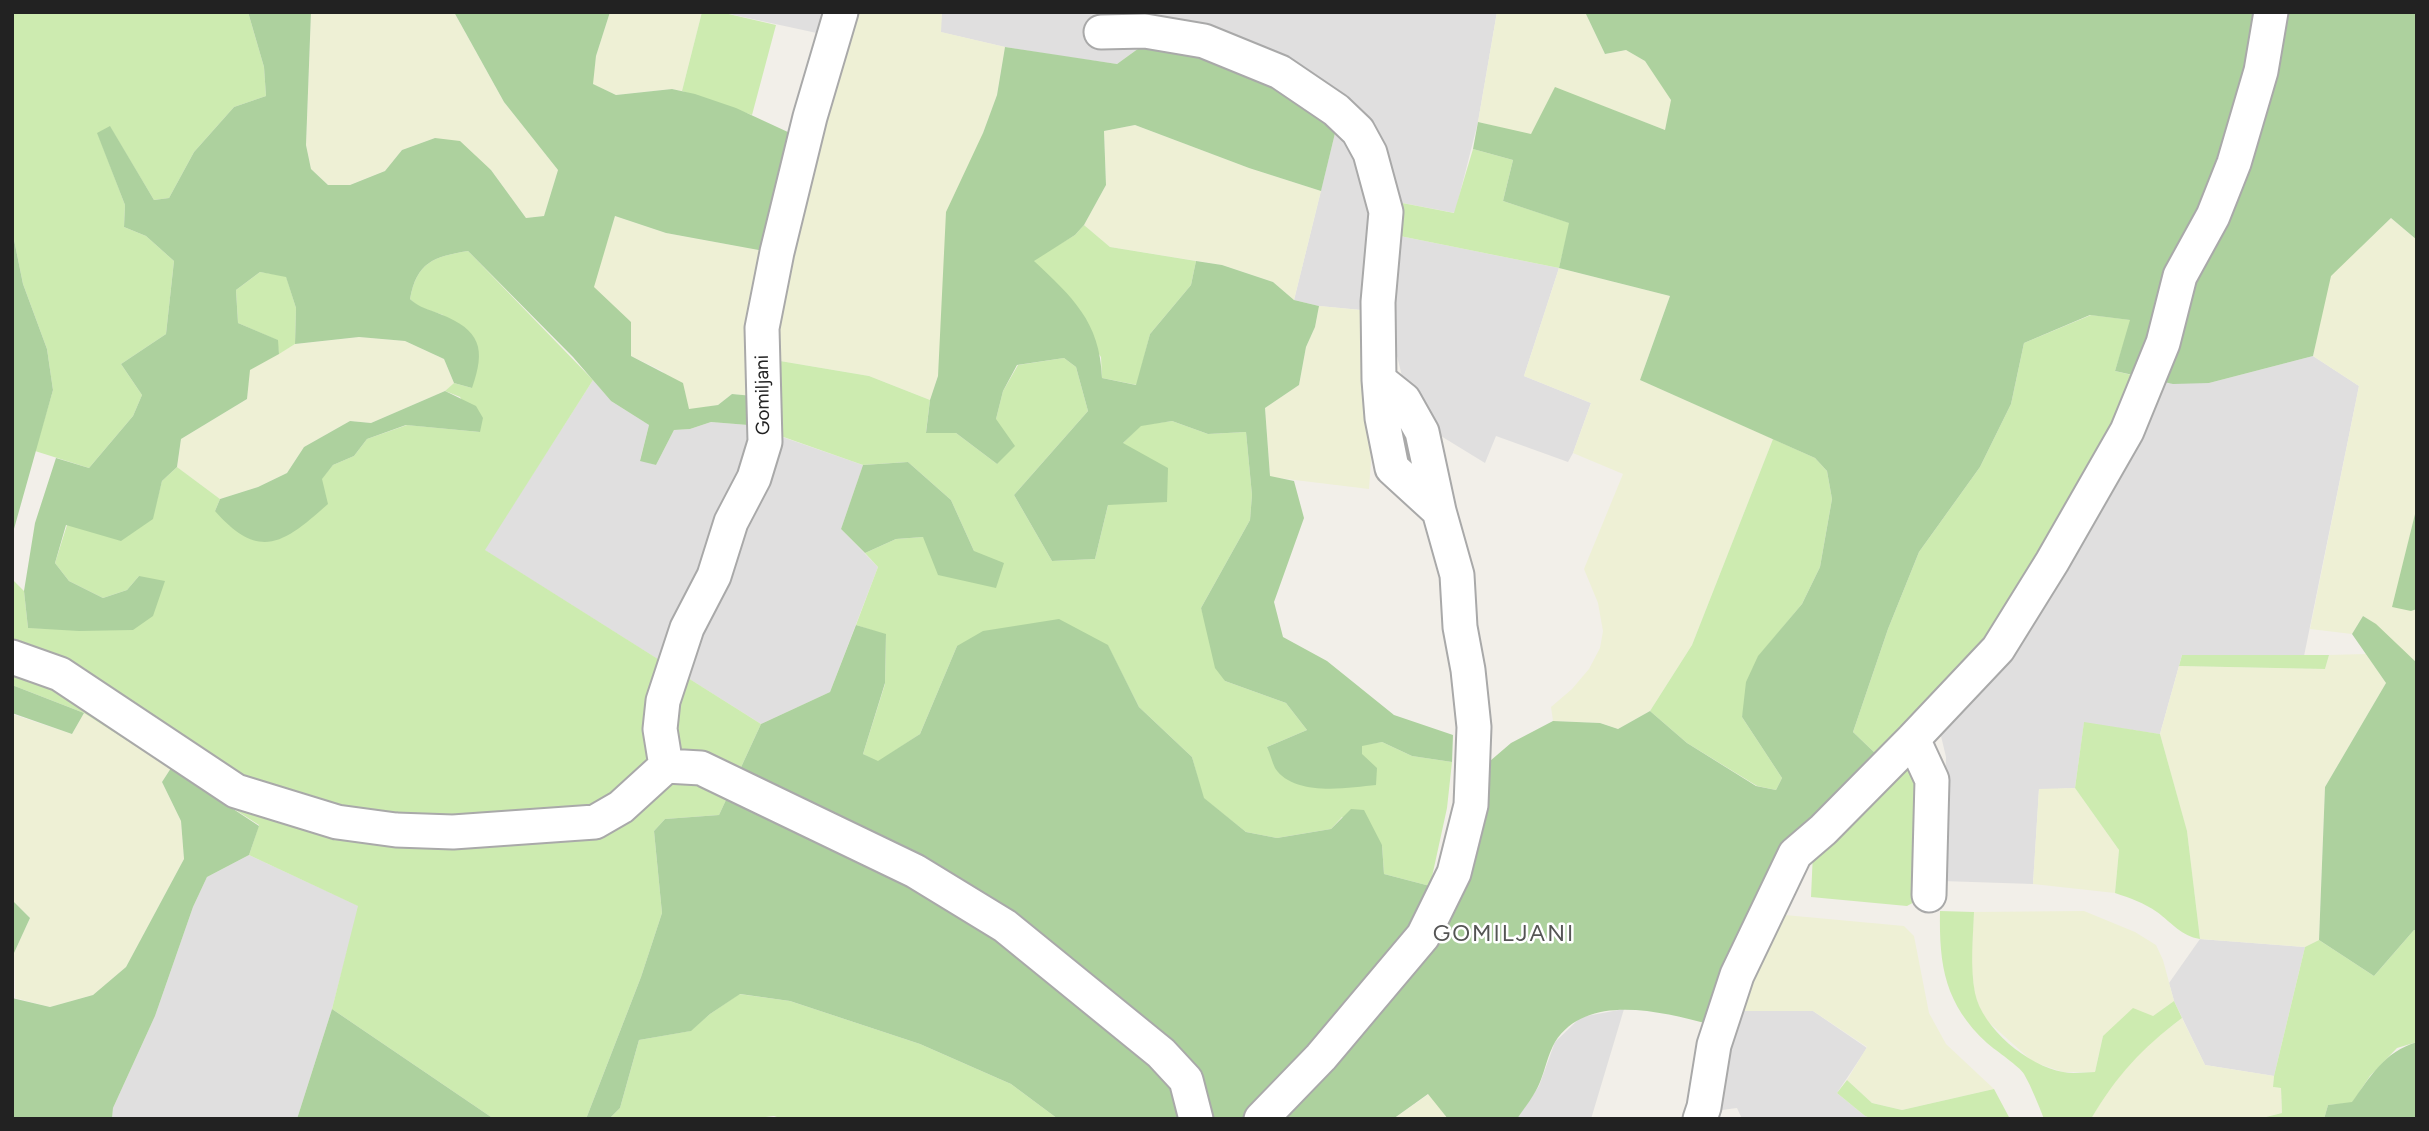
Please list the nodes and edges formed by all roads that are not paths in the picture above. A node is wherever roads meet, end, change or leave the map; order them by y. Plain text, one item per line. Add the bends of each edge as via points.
1 (841, 12) edge
2 (2271, 12) edge
3 (1101, 32) dead end
4 (12, 657) edge
5 (1913, 739) junction
6 (666, 766) junction
7 (1929, 895) dead end
8 (1196, 1119) edge
9 (1261, 1119) edge
10 (1700, 1119) edge

1 - 6 street, Gomiljani via 810,117 762,328 765,442 713,576 687,628 663,701 660,730
2 - 5 street via 2261,71 2234,163 2213,216 2180,276 2163,343 2127,431 1998,649
3 - 9 street via 1145,31 1204,41 1280,72 1358,131 1370,153 1386,212 1378,302 1379,380 1392,468 1439,512 1457,575 1474,727 1471,805 1454,873 1423,936 1321,1057
4 - 6 street via 60,674 236,790 337,822 453,832 595,822 621,807
5 - 7 street via 1932,780
5 - 10 street via 1823,831 1794,854 1737,975 1714,1045
6 - 8 street via 701,768 915,871 1005,926 1169,1062 1186,1080

